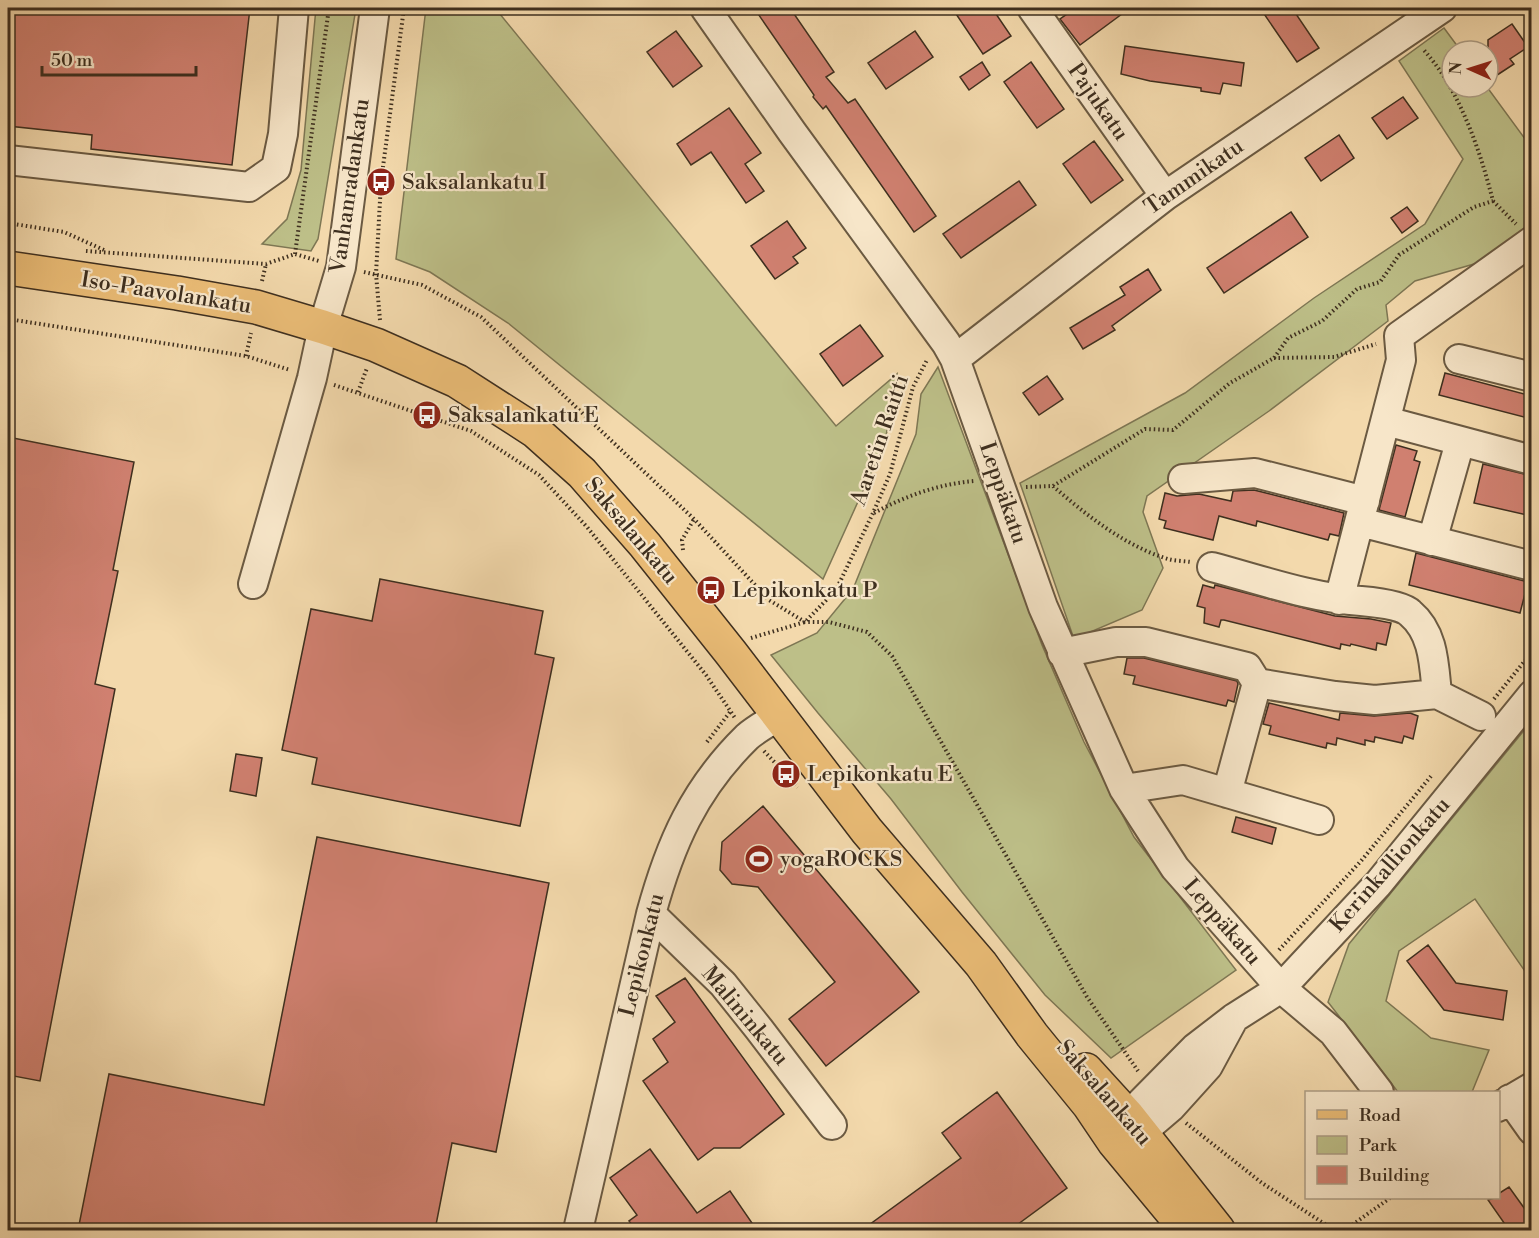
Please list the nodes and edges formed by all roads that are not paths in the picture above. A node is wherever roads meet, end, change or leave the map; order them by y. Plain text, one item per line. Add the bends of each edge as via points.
1 (294, 8) edge
2 (375, 8) edge
3 (705, 8) edge
4 (1032, 8) edge
5 (1442, 8) edge
6 (8, 160) edge
7 (1165, 196) junction
8 (1528, 237) edge
9 (8, 268) edge
10 (323, 327) junction
11 (951, 351) junction
12 (1459, 360) dead end
13 (1530, 373) edge
14 (1386, 421) junction
15 (1460, 442) junction
16 (1532, 460) edge
17 (1182, 479) dead end
18 (1362, 512) junction
19 (1432, 541) junction
20 (1532, 566) edge
21 (1212, 567) road end
22 (253, 584) dead end
23 (1339, 600) junction
24 (1062, 653) junction
25 (1257, 683) junction
26 (1437, 694) junction
27 (1532, 694) edge
28 (778, 716) junction
29 (1480, 716) road end
30 (1124, 789) junction
31 (1227, 793) junction
32 (1319, 820) dead end
33 (651, 914) junction
34 (1272, 978) junction
35 (1378, 1091) edge
36 (1513, 1098) edge
37 (832, 1125) dead end
38 (1128, 1130) junction
39 (1532, 1130) edge
40 (578, 1230) edge
41 (1187, 1230) edge
42 (1218, 1230) edge

1 - 6 street via 283,134 276,168 249,187
2 - 10 street, Vanhanradankatu via 341,267
3 - 11 street, Leppäkatu
4 - 7 street, Pajukatu
5 - 7 street, Tammikatu
7 - 11 street, Tammikatu
8 - 14 street via 1399,336 1401,360
9 - 10 main road, Iso-Paavolankatu via 245,305
10 - 22 street, Vanhanradankatu
10 - 28 main road, Saksalankatu via 458,381 535,431 582,473 645,545
11 - 24 street, Leppäkatu
12 - 13 street
14 - 15 street
14 - 18 street
15 - 16 street
15 - 19 street
17 - 18 street via 1255,473
18 - 19 street
18 - 23 street
19 - 20 street
21 - 23 street
23 - 26 street via 1409,611 1433,650
24 - 25 street via 1116,642 1146,642 1247,667
24 - 30 street, Leppäkatu
25 - 26 street via 1375,700
25 - 31 street
26 - 29 street
27 - 34 street, Kerinkallionkatu via 1378,884
28 - 33 street, Lepikonkatu via 749,736 702,792 678,834
28 - 38 main road, Saksalankatu via 867,831 981,964 1042,1023
30 - 31 street via 1183,780
30 - 34 street, Leppäkatu via 1175,868
31 - 32 street
33 - 37 street, Malininkatu via 723,984
33 - 40 street, Lepikonkatu
34 - 35 street, Leppäkatu via 1333,1032
34 - 38 street, Kerinkallionkatu via 1234,1018 1208,1066 1162,1098
36 - 39 street
38 - 41 main road, Saksalankatu
38 - 42 main road, Saksalankatu

